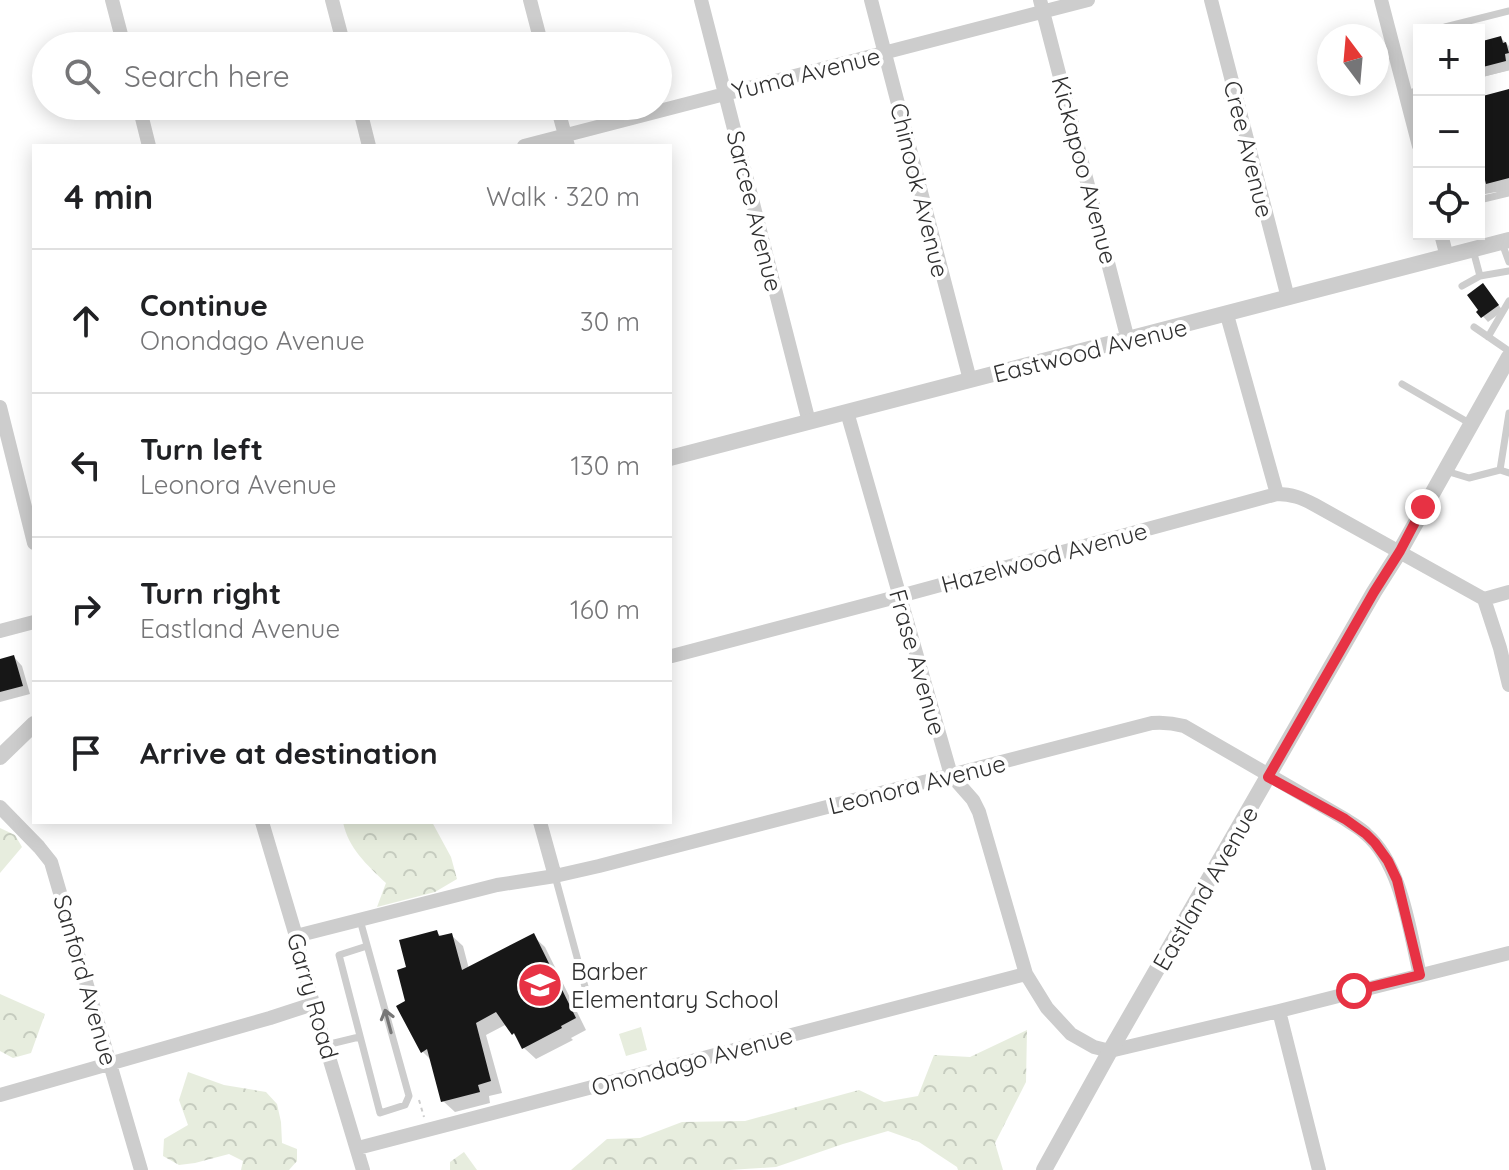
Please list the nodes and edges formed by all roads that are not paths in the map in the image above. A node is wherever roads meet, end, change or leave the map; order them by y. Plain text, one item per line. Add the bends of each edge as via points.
1 (112, 0) edge
2 (332, 0) edge
3 (530, 0) edge
4 (701, 0) edge
5 (871, 0) edge
6 (1088, 0) edge
7 (1211, 0) edge
8 (1381, 0) edge
9 (1042, 6) edge
10 (1509, 11) edge
11 (1457, 24) edge
12 (120, 32) edge
13 (340, 32) edge
14 (538, 32) edge
15 (884, 53) junction
16 (1509, 67) edge
17 (1485, 73) edge
18 (1412, 92) edge
19 (725, 94) junction
20 (672, 110) edge
21 (142, 120) edge
22 (362, 120) edge
23 (561, 120) edge
24 (637, 120) edge
25 (566, 141) edge
26 (148, 144) edge
27 (368, 144) edge
28 (541, 144) edge
29 (1509, 193) edge
30 (1485, 199) edge
31 (1443, 240) edge
32 (1505, 242) edge
33 (1473, 250) junction
34 (1447, 257) junction
35 (1509, 262) edge
36 (1509, 271) edge
37 (1480, 276) junction
38 (1462, 286) dead end
39 (1288, 298) junction
40 (1508, 304) edge
41 (1227, 315) junction
42 (1474, 327) dead end
43 (1488, 337) junction
44 (1128, 340) junction
45 (1509, 351) edge
46 (1509, 358) edge
47 (970, 380) junction
48 (1402, 384) dead end
49 (0, 407) edge
50 (847, 412) junction
51 (1509, 413) edge
52 (809, 422) junction
53 (1471, 424) junction
54 (672, 457) edge
55 (1444, 471) junction
56 (1505, 471) edge
57 (1277, 494) junction
58 (32, 535) edge
59 (1400, 551) junction
60 (1509, 592) edge
61 (900, 596) junction
62 (1484, 599) junction
63 (32, 623) edge
64 (0, 631) edge
65 (672, 656) edge
66 (1509, 685) edge
67 (32, 726) edge
68 (0, 757) edge
69 (951, 775) junction
70 (1268, 777) junction
71 (0, 807) edge
72 (263, 824) edge
73 (541, 824) edge
74 (555, 876) junction
75 (360, 920) junction
76 (296, 936) junction
77 (367, 946) junction
78 (1509, 953) edge
79 (1026, 974) junction
80 (1420, 975) junction
81 (587, 994) dead end
82 (313, 1004) junction
83 (1279, 1011) junction
84 (359, 1037) junction
85 (326, 1045) junction
86 (1110, 1051) junction
87 (110, 1063) junction
88 (0, 1095) edge
89 (358, 1148) junction
90 (141, 1170) edge
91 (363, 1170) edge
92 (1044, 1170) edge
93 (1319, 1170) edge

1 - 12 street
2 - 13 street
3 - 14 street
4 - 19 street, Sarcee Avenue
5 - 15 street, Chinook Avenue
6 - 9 street, Yuma Avenue
7 - 39 street, Cree Avenue
8 - 18 street
9 - 15 street, Yuma Avenue
9 - 44 street, Kickapoo Avenue
10 - 11 lane
15 - 19 street, Yuma Avenue
15 - 47 street, Chinook Avenue
16 - 17 lane
19 - 20 street, Yuma Avenue
19 - 52 street, Sarcee Avenue
21 - 26 street
22 - 27 street
23 - 25 street
24 - 25 street, Yuma Avenue
25 - 28 street, Yuma Avenue
29 - 30 lane
31 - 34 street
32 - 33 street, Eastwood Avenue
32 - 35 lane
33 - 34 street, Eastwood Avenue
33 - 37 lane
34 - 39 street, Eastwood Avenue
36 - 37 lane
37 - 38 lane
39 - 41 street, Eastwood Avenue
40 - 43 lane
41 - 44 street, Eastwood Avenue
41 - 57 street
42 - 43 lane
43 - 45 lane
44 - 47 street, Eastwood Avenue
46 - 53 street, Eastland Avenue
47 - 50 street, Eastwood Avenue
48 - 53 lane
49 - 58 street
50 - 52 street, Eastwood Avenue
50 - 61 street, Frase Avenue
51 - 56 lane
52 - 54 street, Eastwood Avenue
53 - 55 street, Eastland Avenue
55 - 56 lane via 1469,478
55 - 59 street, Eastland Avenue
57 - 59 street via 1296,496
57 - 61 street, Hazelwood Avenue
59 - 62 street
59 - 70 street, Eastland Avenue
60 - 62 street
61 - 65 street, Hazelwood Avenue
61 - 69 street, Frase Avenue
62 - 66 street
63 - 64 street
67 - 68 street
69 - 70 street, Leonora Avenue via 1162,722 1184,726
69 - 74 street, Leonora Avenue
69 - 79 street, Frase Avenue via 979,812
70 - 80 street, Leonora Avenue via 1345,819 1375,843 1397,880
70 - 86 street, Eastland Avenue
71 - 87 street, Sanford Avenue via 51,862
72 - 76 street, Garry Road
73 - 74 street
74 - 75 street, Leonora Avenue
74 - 81 lane
75 - 76 street, Leonora Avenue
75 - 77 lane
76 - 82 street, Garry Road
77 - 84 lane via 339,955
84 -> 77 lane via 380,1113 405,1105 409,1096
78 - 80 street
79 - 86 street, Frase Avenue via 1071,1034
79 - 89 street, Onondago Avenue
80 - 83 street
82 - 85 street, Garry Road
82 - 87 street
83 - 86 street
83 - 93 street
84 - 85 lane
85 - 89 street, Garry Road
86 - 92 street, Eastland Avenue
87 - 88 street
87 - 90 street, Sanford Avenue
89 - 91 street, Garry Road

